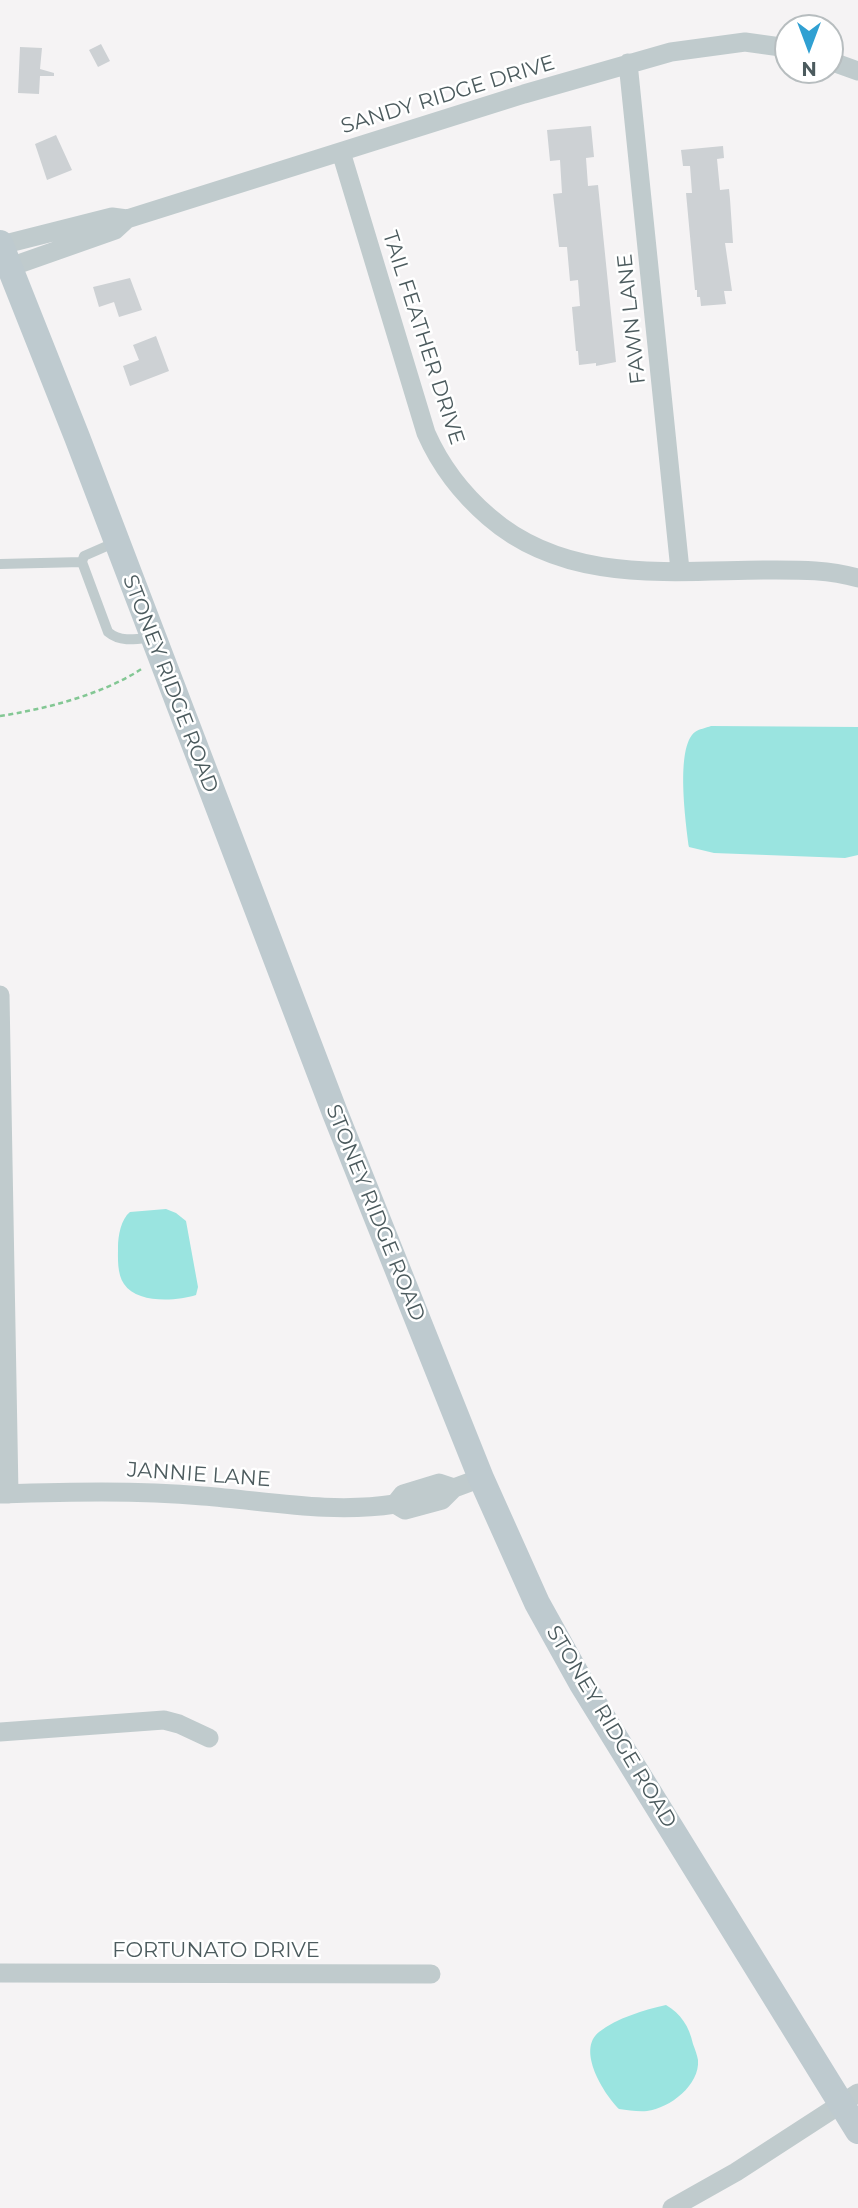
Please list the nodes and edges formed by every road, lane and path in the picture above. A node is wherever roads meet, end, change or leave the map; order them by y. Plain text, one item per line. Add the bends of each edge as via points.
1 (774, 46) edge
2 (628, 63) junction
3 (341, 152) junction
4 (3, 252) edge
5 (117, 542) junction
6 (82, 562) junction
7 (0, 564) edge
8 (680, 570) junction
9 (858, 578) edge
10 (156, 647) junction
11 (0, 716) edge
12 (0, 995) edge
13 (481, 1478) junction
14 (5, 1494) edge
15 (0, 1732) edge
16 (209, 1738) dead end
17 (0, 1973) edge
18 (431, 1974) dead end
19 (850, 2099) edge
20 (858, 2129) edge
21 (699, 2202) edge
22 (672, 2208) edge

1 - 2 street, SANDY RIDGE DRIVE via 724,43
2 - 3 street, SANDY RIDGE DRIVE
2 - 8 street, FAWN LANE
3 - 4 street, SANDY RIDGE DRIVE via 127,219 115,230
3 - 8 street, TAIL FEATHER DRIVE via 426,433 463,493 511,534 557,556 613,570
4 - 5 street, STONEY RIDGE ROAD
5 - 6 lane via 84,556
5 - 10 street, STONEY RIDGE ROAD
6 - 7 lane
6 - 10 lane via 108,632
8 - 9 street, TAIL FEATHER DRIVE via 822,571
10 - 11 path via 131,676 93,692
10 - 13 street, STONEY RIDGE ROAD
12 - 14 street
13 - 14 street, JANNIE LANE via 454,1488 439,1483 403,1494 395,1504 347,1508 180,1494
13 - 19 street, STONEY RIDGE ROAD via 554,1636
15 - 16 street via 164,1720
17 - 18 street, FORTUNATO DRIVE
19 - 20 street, STONEY RIDGE ROAD
19 - 21 street
21 - 22 street

